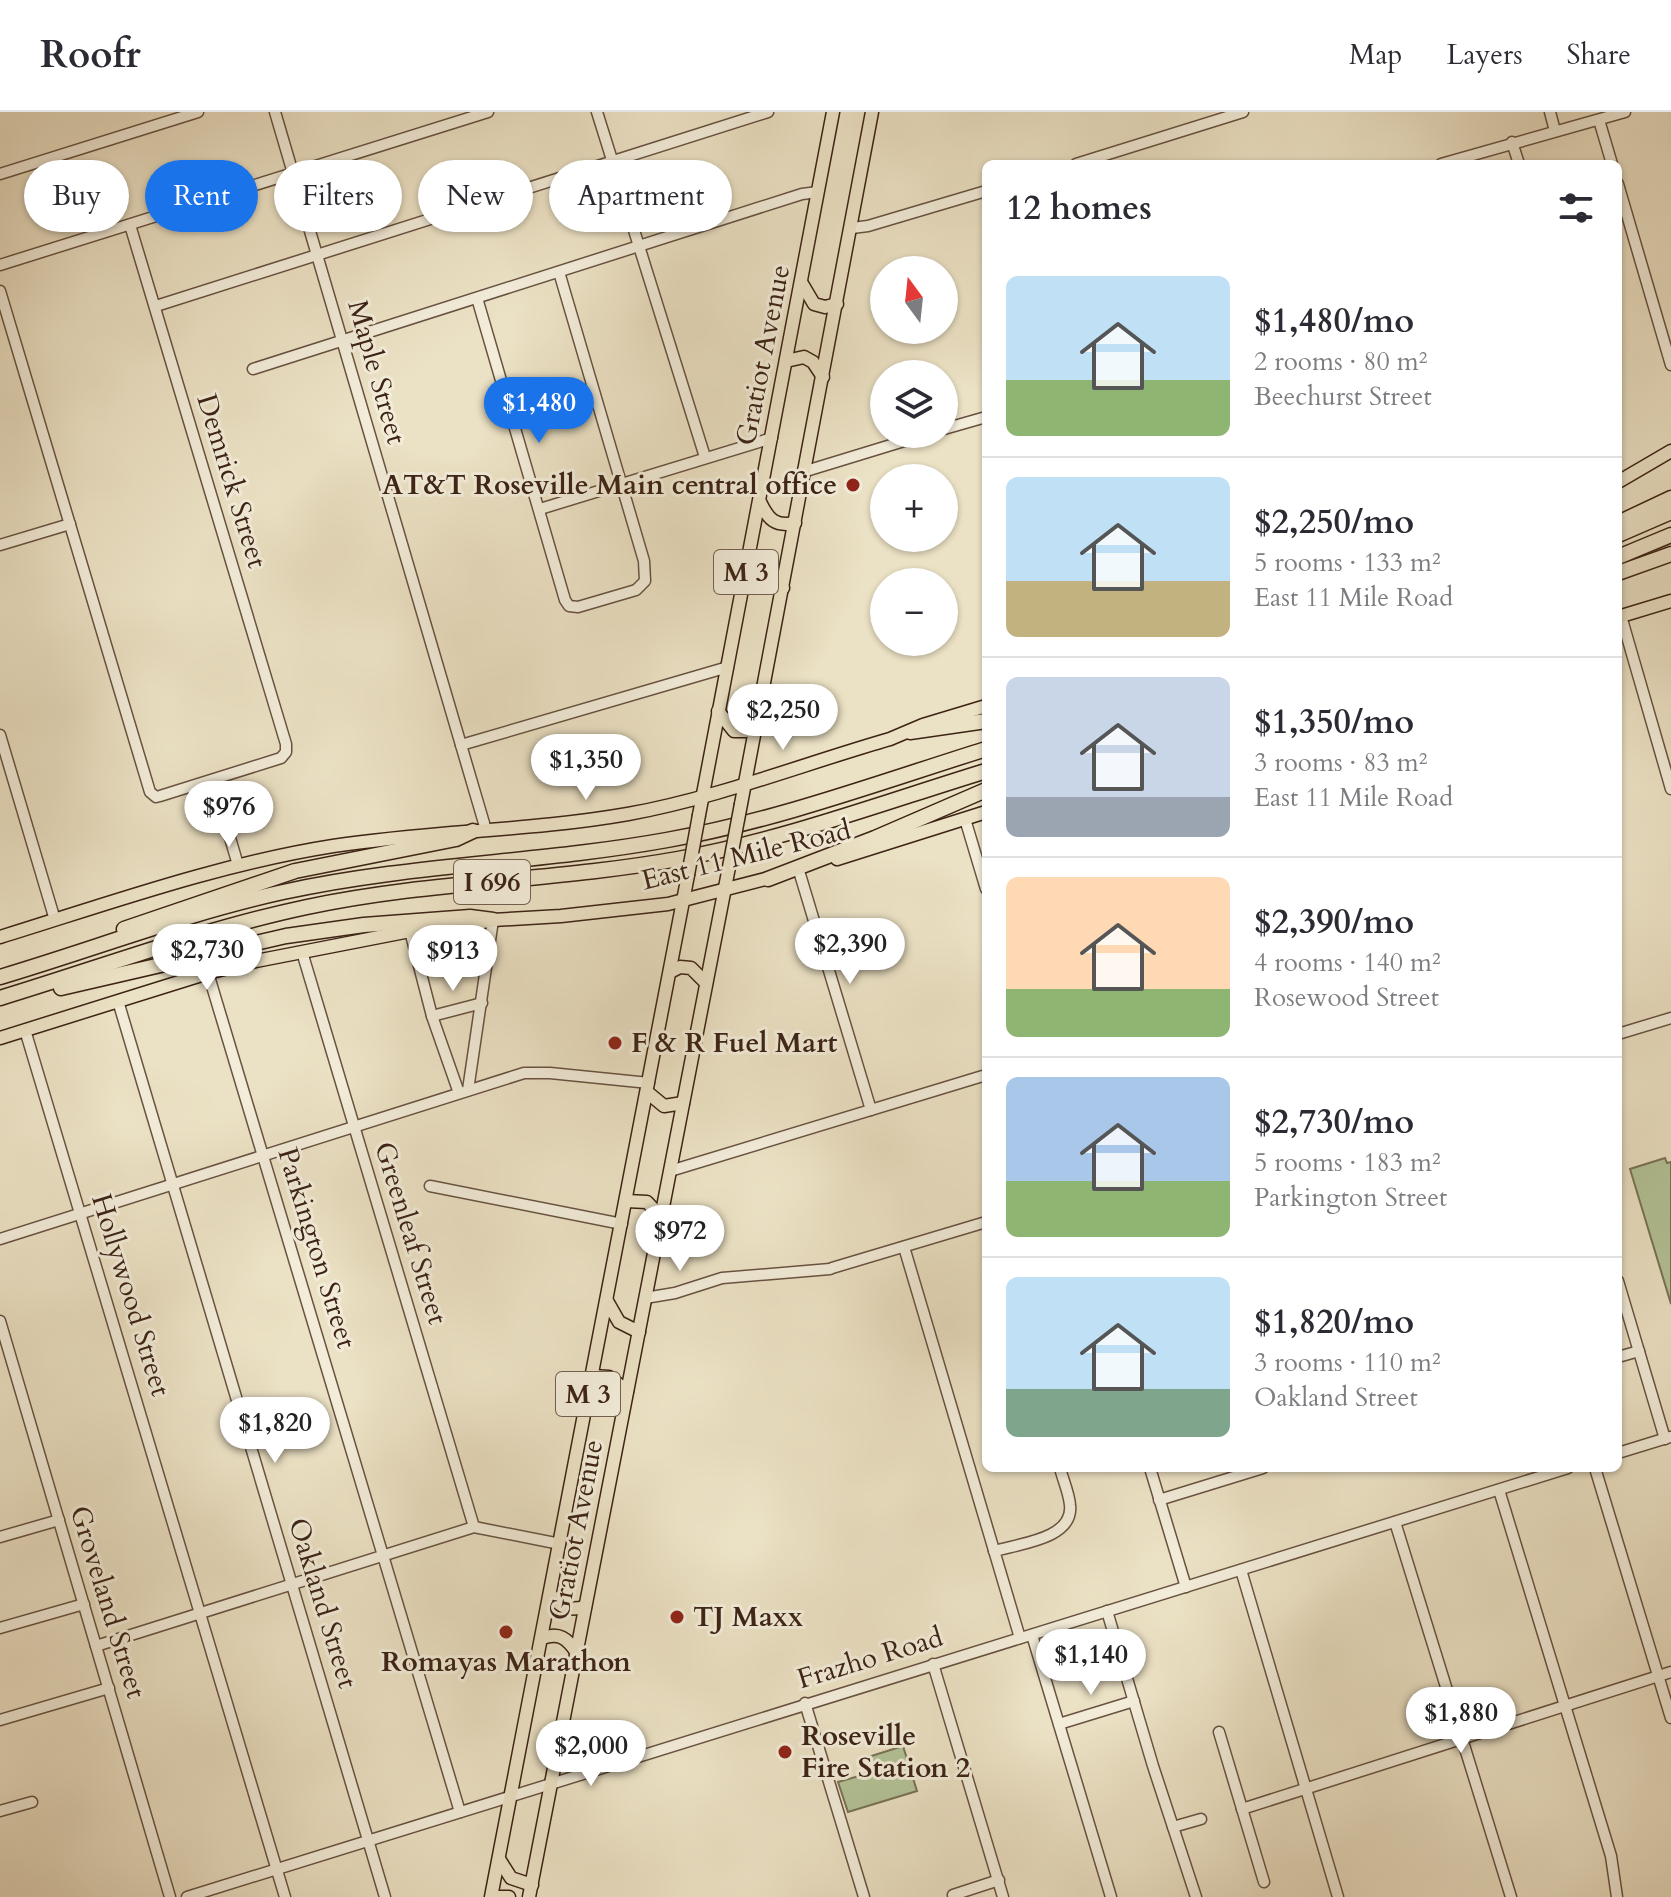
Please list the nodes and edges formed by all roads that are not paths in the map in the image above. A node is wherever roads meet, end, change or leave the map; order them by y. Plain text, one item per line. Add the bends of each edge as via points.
1 (198, 112) edge
2 (275, 112) edge
3 (488, 112) edge
4 (597, 112) edge
5 (768, 112) edge
6 (833, 112) edge
7 (872, 112) edge
8 (1243, 112) edge
9 (1550, 112) edge
10 (1625, 112) edge
11 (1599, 120) junction
12 (1555, 131) junction
13 (1512, 142) junction
14 (289, 160) edge
15 (335, 160) edge
16 (611, 160) edge
17 (618, 160) edge
18 (1089, 160) edge
19 (1454, 160) edge
20 (1518, 160) edge
21 (1611, 160) edge
22 (0, 174) edge
23 (274, 179) edge
24 (549, 182) edge
25 (818, 192) junction
26 (982, 192) edge
27 (1622, 198) edge
28 (130, 225) junction
29 (852, 228) junction
30 (310, 232) edge
31 (633, 232) edge
32 (640, 246) junction
33 (317, 256) junction
34 (0, 265) edge
35 (559, 272) junction
36 (801, 282) junction
37 (0, 291) edge
38 (477, 298) junction
39 (837, 304) junction
40 (156, 306) junction
41 (342, 340) junction
42 (786, 361) junction
43 (1671, 365) edge
44 (253, 369) dead end
45 (823, 377) junction
46 (982, 418) edge
47 (958, 425) edge
48 (772, 438) junction
49 (881, 448) edge
50 (1671, 451) edge
51 (705, 457) junction
52 (806, 471) junction
53 (1622, 480) edge
54 (623, 483) junction
55 (1671, 498) edge
56 (760, 502) junction
57 (540, 509) junction
58 (1671, 512) edge
59 (1622, 521) edge
60 (795, 523) junction
61 (70, 524) junction
62 (1622, 533) edge
63 (1671, 535) edge
64 (0, 545) edge
65 (1671, 554) edge
66 (1622, 555) edge
67 (1622, 572) edge
68 (746, 573) junction
69 (783, 588) junction
70 (1671, 601) edge
71 (1622, 615) edge
72 (1622, 626) edge
73 (728, 667) junction
74 (982, 707) edge
75 (718, 711) junction
76 (982, 722) edge
77 (756, 727) junction
78 (910, 732) junction
79 (0, 735) edge
80 (461, 745) junction
81 (982, 750) edge
82 (982, 772) edge
83 (213, 780) junction
84 (746, 783) junction
85 (1671, 789) edge
86 (982, 792) edge
87 (702, 795) junction
88 (982, 813) edge
89 (965, 819) junction
90 (480, 830) junction
91 (238, 865) junction
92 (799, 871) junction
93 (982, 876) edge
94 (768, 879) junction
95 (725, 890) junction
96 (683, 900) junction
97 (55, 920) junction
98 (493, 920) junction
99 (410, 931) junction
100 (0, 937) edge
101 (302, 952) junction
102 (42, 964) junction
103 (670, 972) junction
104 (208, 973) junction
105 (0, 977) edge
106 (706, 983) junction
107 (0, 998) edge
108 (118, 1001) junction
109 (482, 1003) junction
110 (0, 1006) edge
111 (432, 1016) junction
112 (1671, 1018) edge
113 (25, 1030) junction
114 (1622, 1033) edge
115 (0, 1038) edge
116 (982, 1076) edge
117 (648, 1088) junction
118 (464, 1091) junction
119 (683, 1103) junction
120 (871, 1110) junction
121 (355, 1126) junction
122 (264, 1155) junction
123 (670, 1171) junction
124 (174, 1183) junction
125 (430, 1186) dead end
126 (626, 1201) junction
127 (82, 1213) junction
128 (661, 1217) junction
129 (982, 1223) edge
130 (622, 1224) junction
131 (0, 1239) edge
132 (904, 1247) junction
133 (1622, 1294) edge
134 (645, 1298) junction
135 (607, 1301) junction
136 (0, 1321) edge
137 (639, 1332) junction
138 (1639, 1351) junction
139 (1622, 1356) edge
140 (592, 1376) junction
141 (627, 1391) junction
142 (1668, 1438) edge
143 (1622, 1452) edge
144 (1061, 1472) edge
145 (1151, 1472) edge
146 (1237, 1472) edge
147 (1555, 1472) edge
148 (1596, 1472) edge
149 (1499, 1490) junction
150 (1159, 1500) junction
151 (59, 1520) junction
152 (1395, 1522) junction
153 (474, 1527) junction
154 (0, 1537) edge
155 (560, 1544) junction
156 (994, 1551) junction
157 (383, 1555) junction
158 (1241, 1570) junction
159 (292, 1583) junction
160 (1186, 1587) junction
161 (550, 1594) junction
162 (84, 1604) junction
163 (585, 1607) junction
164 (1107, 1611) junction
165 (200, 1612) junction
166 (0, 1628) edge
167 (1032, 1635) junction
168 (542, 1638) junction
169 (1020, 1638) junction
170 (96, 1646) junction
171 (577, 1653) junction
172 (933, 1664) junction
173 (1671, 1672) edge
174 (1658, 1676) junction
175 (109, 1688) junction
176 (1134, 1701) junction
177 (805, 1703) junction
178 (1565, 1705) junction
179 (1671, 1718) edge
180 (0, 1720) edge
181 (1059, 1724) junction
182 (1219, 1732) dead end
183 (1461, 1737) junction
184 (551, 1782) junction
185 (1305, 1790) junction
186 (511, 1795) junction
187 (32, 1802) dead end
188 (1242, 1809) junction
189 (0, 1811) edge
190 (460, 1812) junction
191 (1201, 1819) dead end
192 (1173, 1827) junction
193 (369, 1840) junction
194 (499, 1859) junction
195 (277, 1869) junction
196 (999, 1880) junction
197 (1264, 1882) dead end
198 (531, 1891) edge
199 (953, 1895) dead end
200 (170, 1897) edge
201 (187, 1897) edge
202 (285, 1897) edge
203 (385, 1897) edge
204 (493, 1897) edge
205 (509, 1897) edge
206 (864, 1897) edge
207 (1003, 1897) edge
208 (1111, 1897) edge
209 (1196, 1897) edge
210 (1338, 1897) edge
211 (1511, 1897) edge
212 (1617, 1897) edge

1 - 22 street
2 - 14 street, Maple Street
3 - 15 street
4 - 16 street
5 - 17 street
6 - 25 main road, Gratiot Avenue / M 3
7 - 29 main road, M 3
8 - 18 street
9 - 12 street
10 - 11 street
11 - 12 street
11 - 21 street
12 - 13 street
13 - 19 street
13 - 20 street
23 - 28 street
24 - 33 street
25 - 32 street
25 - 36 main road, Gratiot Avenue / M 3
26 - 29 street
27 - 43 street
28 - 34 street
28 - 40 street, Demrick Street
29 - 39 main road, M 3
30 - 33 street, Maple Street
31 - 32 street
32 - 35 street
32 - 51 street
33 - 40 street
33 - 41 street, Maple Street
35 - 38 street
35 - 54 street
36 - 39 main road via 814,304
36 - 42 main road, Gratiot Avenue / M 3
37 - 61 street
38 - 41 street
38 - 57 street
39 - 45 main road, M 3
40 - 83 street, Demrick Street via 286,744 277,760
41 - 44 street
41 - 80 street, Maple Street
42 - 45 main road via 804,357
42 - 48 main road, Gratiot Avenue / M 3
45 - 52 main road, M 3
46 - 47 street
48 - 51 street
48 - 56 main road, Gratiot Avenue / M 3
49 - 52 street
50 - 53 main road
51 - 54 street
52 - 60 main road, M 3
54 - 57 street
54 - 57 street via 644,561 645,581 636,590 569,606
55 - 59 highway
56 - 60 main road via 773,522
56 - 68 main road, Gratiot Avenue / M 3
58 - 62 highway
60 - 69 main road, M 3
61 - 64 street
61 - 83 street via 152,795
63 - 66 highway
65 - 67 highway
68 - 69 main road via 768,569
68 - 73 main road, Gratiot Avenue / M 3
69 - 77 main road, M 3
70 - 71 main road
72 - 85 street
73 - 75 main road, Gratiot Avenue / M 3
73 - 80 street
74 - 78 main road
75 - 77 main road via 734,731
75 - 87 main road, Gratiot Avenue / M 3
76 - 78 highway
77 - 84 main road, M 3
78 - 84 main road
79 - 97 street
80 - 90 street, Maple Street
81 - 102 highway, I 696 via 766,817 679,838 310,887 229,906
82 - 107 highway, I 696 via 701,854 296,910
83 - 91 street
84 - 87 main road
84 - 95 main road, M 3, bridge
86 - 94 highway
87 - 90 main road via 619,815
87 - 96 main road, M 3, bridge
88 - 89 main road, East 11 Mile Road
89 - 92 main road, East 11 Mile Road
89 - 93 street
90 - 91 main road via 334,846
90 - 102 highway via 295,871 115,932
91 - 97 main road
92 - 94 main road, East 11 Mile Road
92 - 120 street
94 - 95 main road, East 11 Mile Road
95 - 96 main road, East 11 Mile Road
95 - 106 main road, Gratiot Avenue / M 3
96 - 98 main road, East 11 Mile Road
96 - 103 main road, Gratiot Avenue / M 3
97 - 100 main road
98 - 99 main road, East 11 Mile Road
98 - 109 street
98 - 110 highway via 440,919 286,936
99 - 101 main road, East 11 Mile Road
99 - 111 street
101 - 104 main road, East 11 Mile Road
101 - 121 street, Greenleaf Street
102 - 105 highway, I 696
103 - 106 main road via 691,968
103 - 117 main road, Gratiot Avenue / M 3
104 - 108 main road, East 11 Mile Road
104 - 122 street, Parkington Street
106 - 119 main road, Gratiot Avenue / M 3
108 - 113 main road, East 11 Mile Road
108 - 124 street, Oakland Street
109 - 111 street
109 - 118 street
111 - 118 street
112 - 114 street
113 - 115 main road, East 11 Mile Road
113 - 127 street, Hollywood Street
116 - 120 street
117 - 118 street via 539,1072
117 - 119 main road via 664,1106
117 - 126 main road, Gratiot Avenue / M 3
118 - 121 street
119 - 123 main road, Gratiot Avenue / M 3
120 - 123 street
121 - 122 street
121 - 153 street, Greenleaf Street
122 - 124 street
122 - 157 street, Parkington Street
123 - 128 main road, Gratiot Avenue / M 3
124 - 127 street
124 - 159 street, Oakland Street
125 - 130 street
126 - 128 main road via 647,1202
126 - 130 main road, Gratiot Avenue / M 3
127 - 131 street
127 - 165 street, Hollywood Street
128 - 134 main road, Gratiot Avenue / M 3
129 - 132 street
130 - 135 main road, Gratiot Avenue / M 3
132 - 134 street via 831,1269 722,1278
132 - 156 street
133 - 138 street
134 - 137 main road, Gratiot Avenue / M 3
135 - 137 main road via 619,1322
135 - 140 main road, Gratiot Avenue / M 3
136 - 151 street, Groveland Street
137 - 141 main road, Gratiot Avenue / M 3
138 - 139 street
138 - 142 street
140 - 141 main road via 609,1377
140 - 155 main road, Gratiot Avenue / M 3
141 - 163 main road, Gratiot Avenue / M 3
142 - 143 street
144 - 156 street via 1071,1509 1065,1526
145 - 150 street
146 - 150 street
147 - 149 street, Frazho Road
148 - 174 street
149 - 152 street, Frazho Road
149 - 178 street
150 - 160 street
151 - 154 street
151 - 162 street, Groveland Street
152 - 158 street, Frazho Road
152 - 183 street
153 - 155 street
153 - 157 street
155 - 161 main road, Gratiot Avenue / M 3
156 - 169 street
157 - 159 street
157 - 190 street, Parkington Street
158 - 160 street, Frazho Road
158 - 185 street
159 - 165 street
159 - 193 street, Oakland Street
160 - 164 street, Frazho Road
161 - 163 main road via 566,1609
161 - 168 main road, Gratiot Avenue / M 3
162 - 166 street
162 - 170 street, Groveland Street
163 - 171 main road, Gratiot Avenue / M 3
164 - 167 street, Frazho Road
164 - 176 street
165 - 170 street
165 - 195 street, Hollywood Street
167 - 169 street, Frazho Road
167 - 181 street
168 - 171 main road via 562,1637
168 - 186 main road, Gratiot Avenue / M 3
169 - 172 street, Frazho Road
170 - 175 street, Groveland Street
171 - 184 main road, Gratiot Avenue / M 3
172 - 177 street, Frazho Road
172 - 196 street
173 - 174 street
174 - 178 street
174 - 179 street
175 - 180 street
175 - 200 street, Groveland Street
176 - 181 street
176 - 192 street
177 - 184 street, Frazho Road
177 - 206 street
178 - 183 street
178 - 212 street via 1611,1856
181 - 208 street
182 - 188 street
183 - 185 street
183 - 211 street
184 - 186 street, Frazho Road
184 - 198 main road, Gratiot Avenue / M 3
185 - 188 street
185 - 210 street
186 - 190 street, Frazho Road
186 - 194 main road, Gratiot Avenue / M 3
187 - 189 street
188 - 197 street
190 - 193 street, Frazho Road
191 - 192 street
192 - 209 street
193 - 195 street, Frazho Road
193 - 203 street, Oakland Street
194 - 198 main road via 511,1878
194 - 204 main road, Gratiot Avenue / M 3
195 - 201 street, Frazho Road
195 - 202 street, Hollywood Street
196 - 199 street
196 - 207 street
204 - 205 main road

